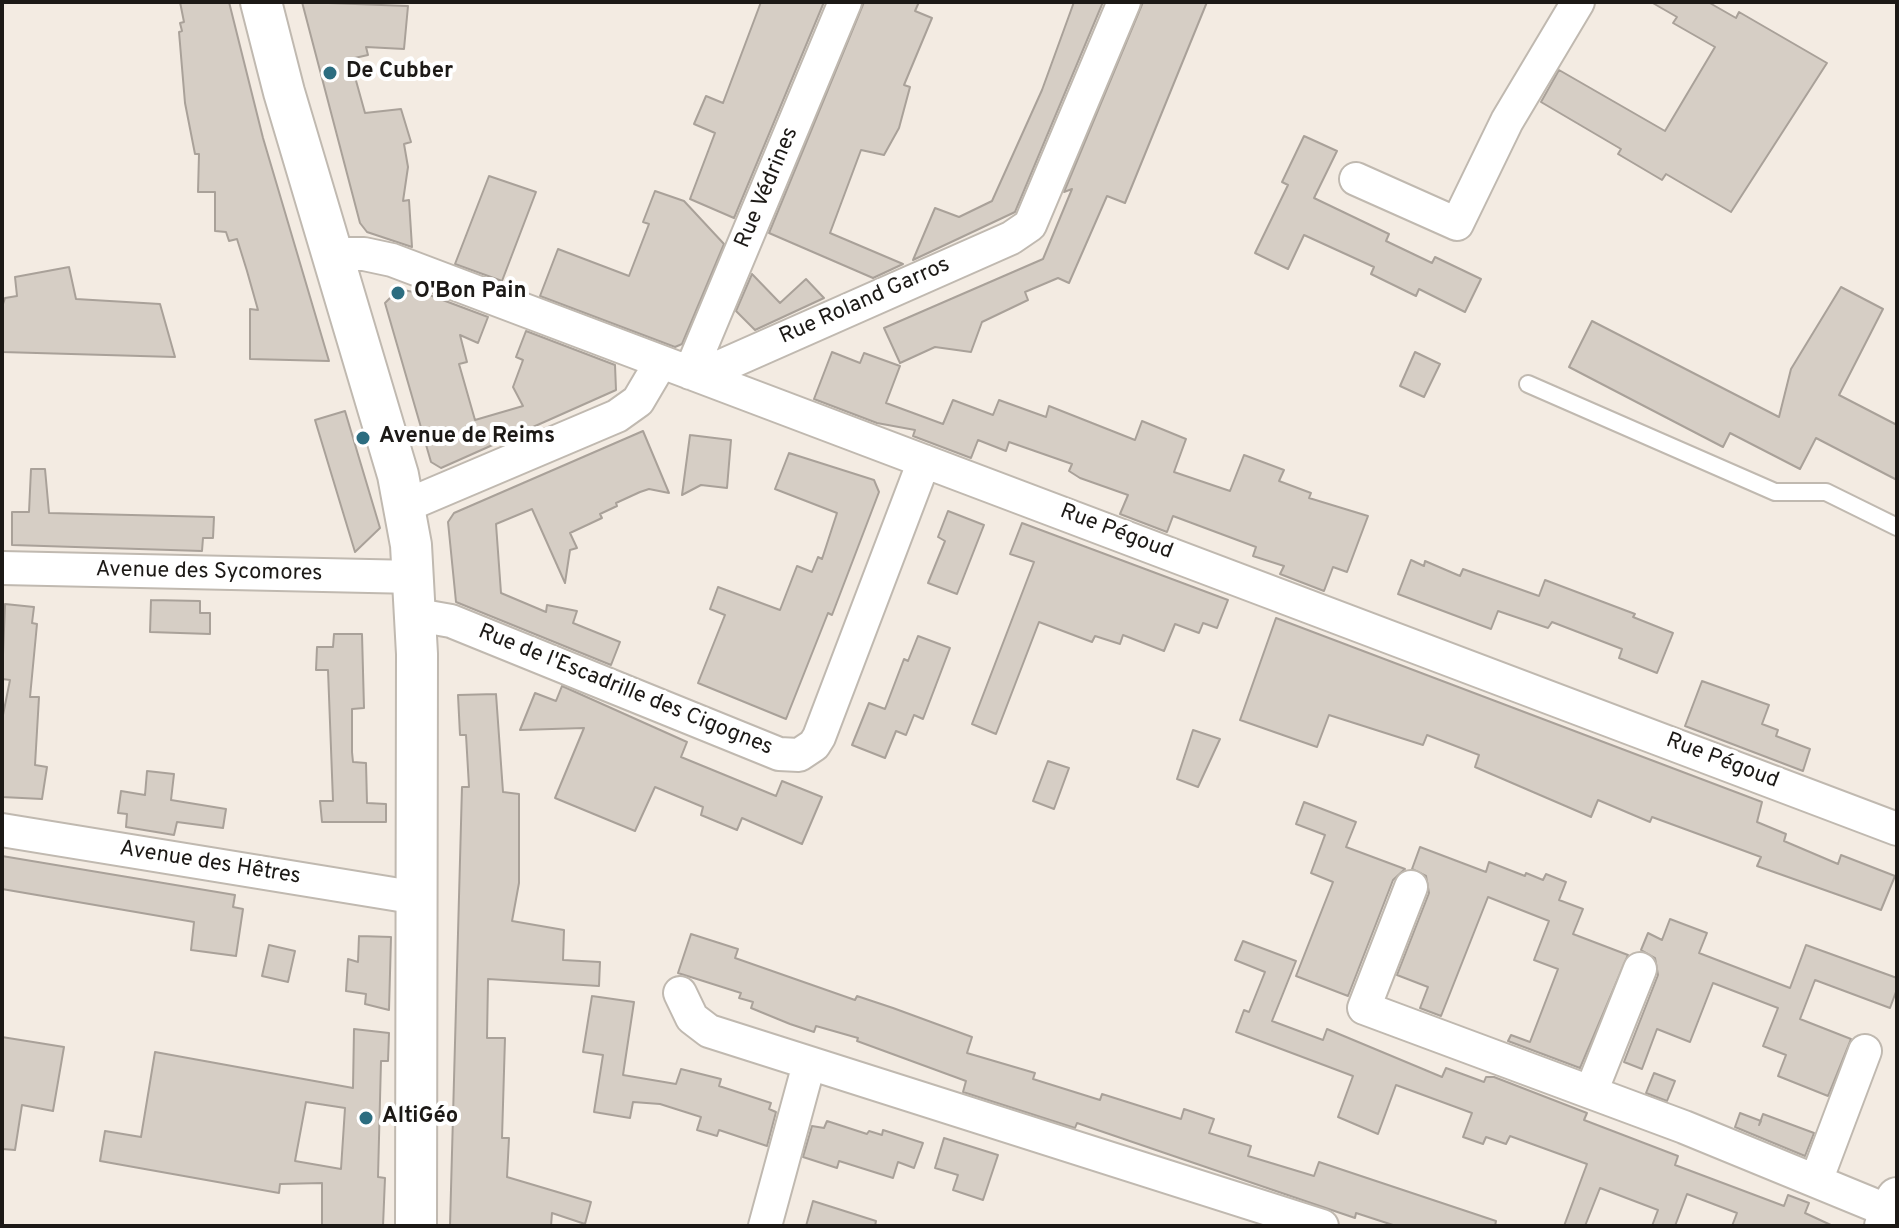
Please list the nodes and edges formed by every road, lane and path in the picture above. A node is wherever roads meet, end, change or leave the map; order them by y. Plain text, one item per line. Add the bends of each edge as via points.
1 (261, 2) edge
2 (845, 2) edge
3 (1124, 2) edge
4 (1578, 2) edge
5 (1356, 179) dead end
6 (331, 254) junction
7 (683, 370) junction
8 (1528, 384) dead end
9 (924, 461) junction
10 (405, 506) junction
11 (1897, 527) edge
12 (2, 568) edge
13 (416, 596) junction
14 (1897, 829) edge
15 (2, 830) edge
16 (1411, 887) dead end
17 (418, 898) junction
18 (1640, 969) dead end
19 (680, 993) dead end
20 (1865, 1051) dead end
21 (809, 1064) junction
22 (1591, 1092) junction
23 (1816, 1181) junction
24 (1891, 1212) edge
25 (416, 1226) edge
26 (765, 1226) edge
27 (1322, 1226) edge

1 - 6 street
2 - 7 street, Rue Védrines
3 - 7 street, Rue Roland Garros via 1030,225 1011,238
4 - 5 street via 1507,121 1457,224
6 - 7 street, Rue Pégoud via 392,260
6 - 10 street
7 - 9 street, Rue Pégoud
7 - 10 street via 617,416
8 - 11 lane via 1775,492 1826,492
9 - 13 street, Rue de l'Escadrille des Cigognes via 819,737 799,755 779,754 451,621
9 - 14 street, Rue Pégoud
10 - 13 street
12 - 13 street, Avenue des Sycomores
13 - 17 street
15 - 17 street, Avenue des Hêtres
16 - 22 street via 1364,1008
17 - 25 street
18 - 22 street
19 - 21 street via 699,1025
20 - 23 street
21 - 26 street
21 - 27 street
22 - 23 street
23 - 24 street

